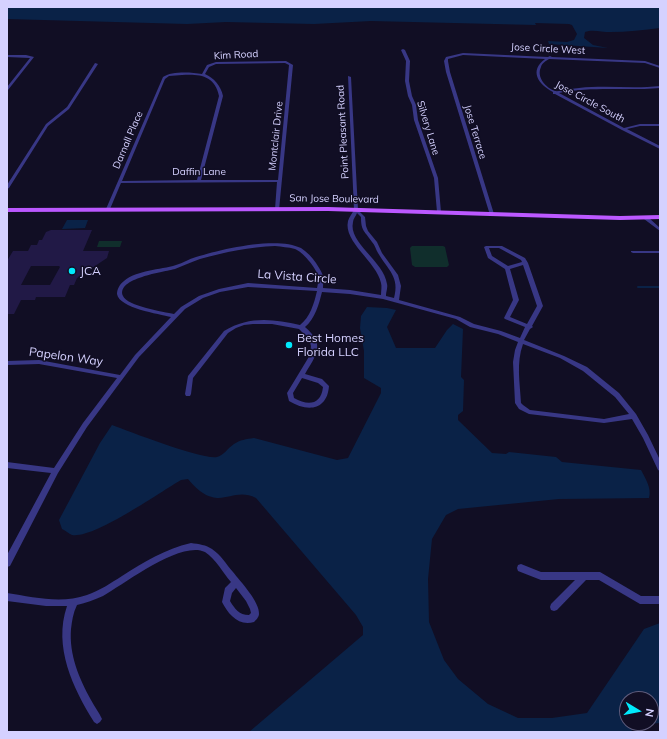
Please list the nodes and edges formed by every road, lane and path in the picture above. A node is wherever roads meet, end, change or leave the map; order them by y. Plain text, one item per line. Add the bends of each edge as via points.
1 (403, 50) dead end
2 (7, 56) edge
3 (450, 56) joint
4 (550, 57) junction
5 (96, 64) dead end
6 (291, 65) joint
7 (660, 68) edge
8 (203, 75) junction
9 (349, 77) dead end
10 (164, 78) joint
11 (660, 87) edge
12 (7, 89) edge
13 (554, 93) junction
14 (660, 125) edge
15 (623, 129) junction
16 (660, 148) edge
17 (199, 181) junction
18 (279, 181) junction
19 (120, 182) junction
20 (7, 188) edge
21 (276, 208) junction
22 (7, 210) edge
23 (108, 210) junction
24 (356, 210) junction
25 (439, 212) junction
26 (492, 214) junction
27 (660, 217) edge
28 (646, 218) junction
29 (660, 230) edge
30 (378, 249) junction
31 (634, 252) dead end
32 (660, 252) edge
33 (364, 253) junction
34 (525, 263) junction
35 (390, 268) junction
36 (507, 268) junction
37 (380, 271) junction
38 (319, 289) junction
39 (383, 298) junction
40 (396, 301) junction
41 (174, 316) junction
42 (301, 327) junction
43 (530, 327) junction
44 (521, 341) junction
45 (7, 363) edge
46 (301, 375) junction
47 (121, 377) junction
48 (188, 394) dead end
49 (634, 416) junction
50 (7, 465) edge
51 (660, 468) edge
52 (56, 471) junction
53 (7, 563) edge
54 (521, 568) dead end
55 (584, 576) junction
56 (236, 583) dead end
57 (7, 597) edge
58 (660, 600) edge
59 (74, 602) junction
60 (554, 607) dead end
61 (97, 720) dead end

1 - 25 street, Silvery Lane via 408,61 407,80 410,96 436,178
2 - 12 street via 32,57
3 - 4 street, Jose Circle West via 463,54
3 - 26 street, Jose Terrace via 446,61
4 - 7 street, Jose Circle West via 645,62
4 - 13 street, Jose Circle South via 541,63 538,72 541,82
5 - 20 street via 68,108 47,125
6 - 8 street, Kim Road via 286,62 216,63 208,66
6 - 18 street, Montclair Drive
8 - 10 street, Kim Road via 171,75
8 - 17 street via 215,84 222,96
9 - 24 street, Point Pleasant Road
10 - 19 street, Darnall Place
11 - 13 street via 624,90 576,88
13 - 15 street, Jose Circle South
14 - 15 street via 640,125
15 - 16 street, Jose Circle South
17 - 18 street, Daffin Lane
17 - 19 street, Daffin Lane
18 - 21 street, Montclair Drive
19 - 23 street, Darnall Place
21 - 23 main road, San Jose Boulevard
21 - 24 main road, San Jose Boulevard
22 - 23 main road, San Jose Boulevard
24 - 25 main road, San Jose Boulevard
24 - 30 street, Point Pleasant Road via 363,217 363,227
24 - 33 street, Point Pleasant Road via 351,217 352,237
25 - 26 main road, San Jose Boulevard
26 - 28 main road, San Jose Boulevard
27 - 28 main road, San Jose Boulevard
28 - 29 street
30 - 33 street
30 - 35 street, Point Pleasant Road
31 - 32 street
33 - 37 street, Point Pleasant Road
34 - 36 street
34 - 36 street via 523,259 500,247 486,247 490,257
34 - 43 street via 540,306
35 - 37 street
35 - 40 street, Point Pleasant Road via 399,284 400,290
36 - 43 street via 516,300 508,318
37 - 39 street, Point Pleasant Road via 386,285
38 - 39 street, La Vista Circle
38 - 41 street, La Vista Circle via 261,285 231,288 201,297
38 - 41 street via 321,276 306,254 296,248 271,246 197,258 179,266 133,277 121,288 121,300 128,304
38 - 42 street via 312,316
39 - 40 street, La Vista Circle
40 - 44 street, La Vista Circle via 458,318 472,326 499,332
41 - 47 street, La Vista Circle
42 - 46 street via 315,342 313,355
42 - 48 street via 258,322 232,327 190,378
43 - 44 street
44 - 49 street, La Vista Circle via 562,356 585,369 613,391
44 - 49 street via 517,353 518,403 521,407 529,412 604,421
45 - 47 street, Papelon Way via 39,362
46 - 46 street via 290,393 290,399 296,403 314,406 320,402 326,392 326,386 320,381
47 - 52 street, La Vista Circle via 84,425
49 - 51 street, La Vista Circle
50 - 52 street
52 - 53 street, La Vista Circle
54 - 55 street via 541,576
55 - 58 street via 600,576 640,600
55 - 60 street
56 - 59 street via 208,550 202,547 188,547 171,552 93,597
57 - 59 street
59 - 61 street via 69,608 67,620 69,662

